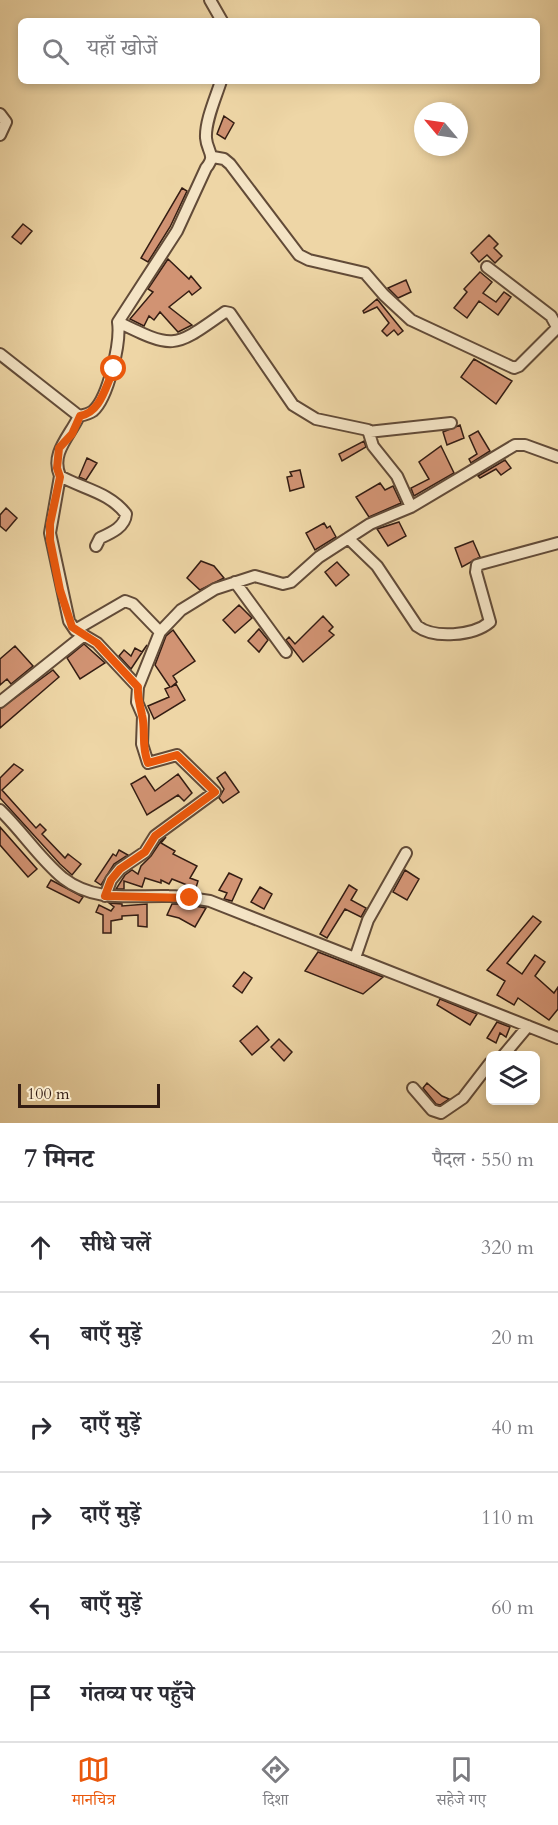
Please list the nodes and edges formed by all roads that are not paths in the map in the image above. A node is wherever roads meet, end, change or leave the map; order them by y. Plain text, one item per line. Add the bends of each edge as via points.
1 (210, 0) edge
2 (220, 18) edge
3 (220, 84) edge
4 (0, 114) edge
5 (0, 135) edge
6 (213, 157) junction
7 (487, 267) dead end
8 (118, 322) junction
9 (557, 327) edge
10 (0, 354) edge
11 (80, 416) junction
12 (451, 423) dead end
13 (368, 432) junction
14 (558, 457) edge
15 (60, 477) junction
16 (411, 507) junction
17 (348, 538) junction
18 (558, 543) edge
19 (96, 546) dead end
20 (235, 582) junction
21 (80, 632) junction
22 (160, 632) junction
23 (286, 652) dead end
24 (138, 687) junction
25 (0, 702) edge
26 (0, 810) edge
27 (406, 853) dead end
28 (105, 896) junction
29 (355, 958) junction
30 (528, 1026) junction
31 (558, 1038) edge
32 (507, 1051) edge
33 (486, 1068) edge
34 (413, 1088) dead end

1 - 2 street
3 - 6 street via 206,136
4 - 5 street via 6,122
6 - 8 street via 177,231
6 - 9 street via 230,164 299,255 365,273 398,310 432,332 514,368
7 - 9 street via 551,316
8 - 11 street via 114,369 98,405 91,413
8 - 13 street via 155,340 171,343 187,338 225,312 230,313 293,405 316,419
10 - 11 street
11 - 15 street via 72,434 59,448
12 - 13 street
13 - 16 street via 373,446 397,476
14 - 16 street via 517,444
15 - 19 street via 101,492 126,514 123,522 100,538
15 - 21 street via 50,540 69,621
16 - 17 street
17 - 18 street via 377,566 417,626 446,634 462,633 490,622 477,566
17 - 20 street via 287,584 261,576
20 - 22 street via 181,610
20 - 23 street
21 - 22 street via 125,601
21 - 24 street via 97,643
21 - 25 street via 66,651
22 - 24 street
24 - 28 street via 142,744 148,763 177,755 215,792 155,836 145,852 116,874
26 - 28 street via 64,879
27 - 29 street via 368,920
28 - 29 street via 169,896 210,901
29 - 30 street
30 - 31 street
30 - 32 street
33 - 34 street via 463,1098 441,1113 432,1110

